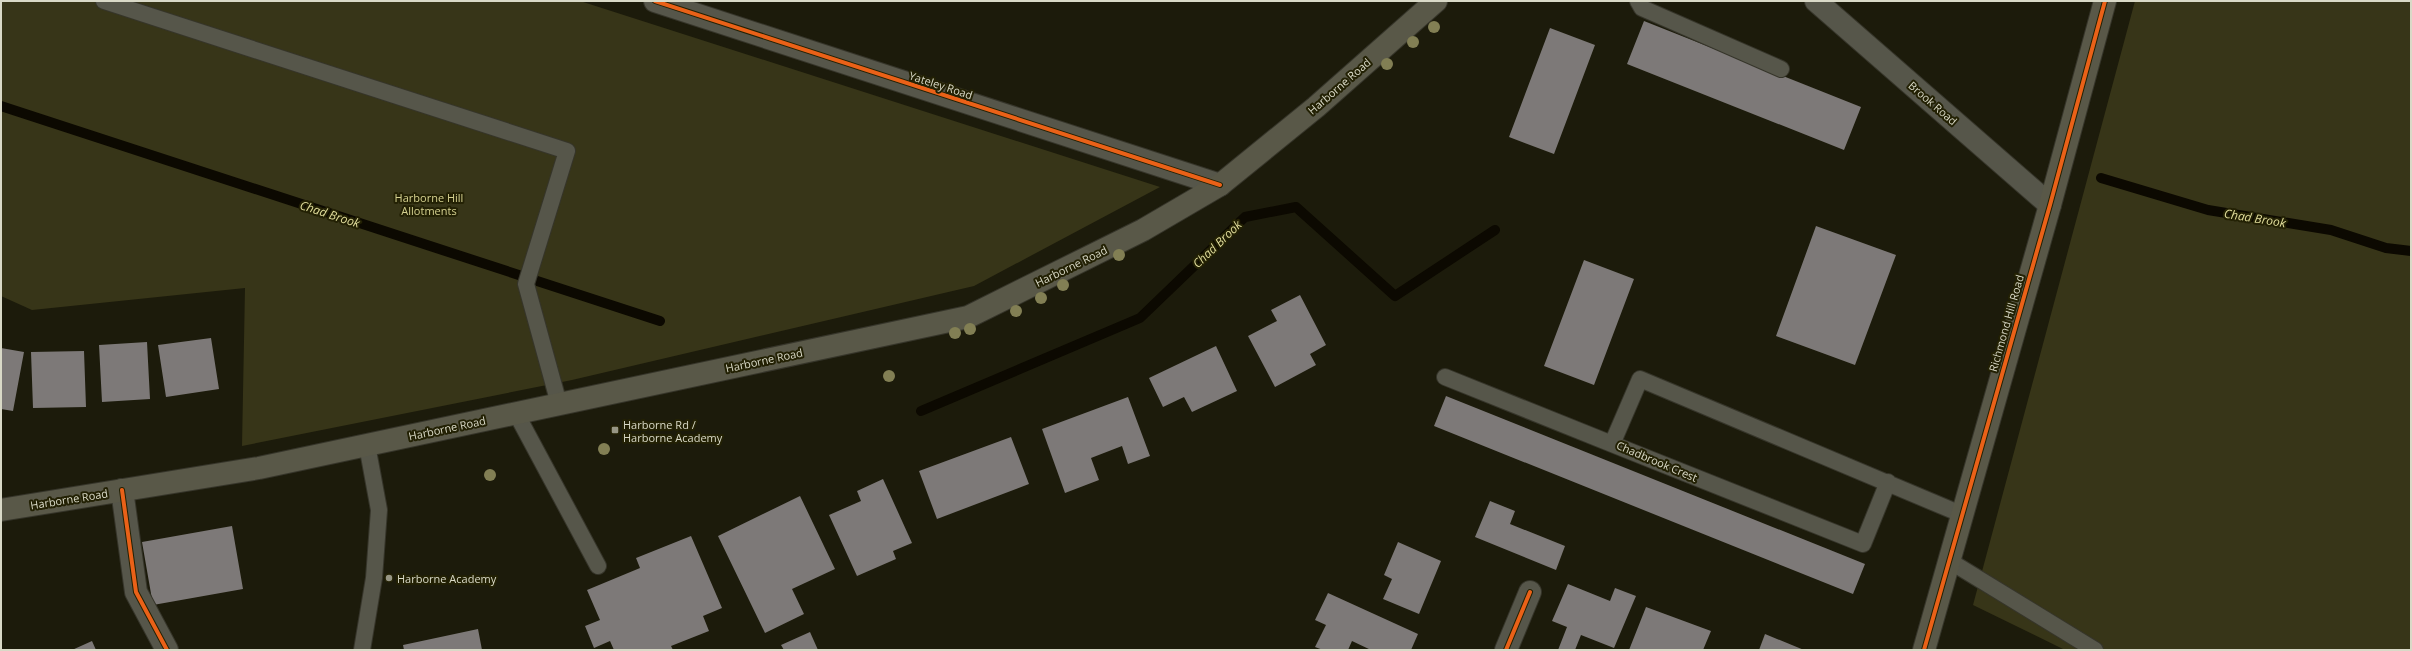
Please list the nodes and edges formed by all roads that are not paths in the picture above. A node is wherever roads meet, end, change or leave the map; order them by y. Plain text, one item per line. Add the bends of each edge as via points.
1 (104, 1) edge
2 (655, 1) edge
3 (1436, 1) edge
4 (1638, 1) edge
5 (1816, 1) edge
6 (2105, 1) edge
7 (1781, 69) dead end
8 (1220, 186) junction
9 (2050, 205) junction
10 (1445, 378) dead end
11 (559, 404) junction
12 (516, 413) junction
13 (1612, 444) junction
14 (367, 445) junction
15 (1888, 482) junction
16 (122, 490) junction
17 (1, 510) edge
18 (1961, 514) junction
19 (1948, 560) junction
20 (598, 566) dead end
21 (1530, 592) dead end
22 (167, 650) edge
23 (362, 650) edge
24 (1506, 650) edge
25 (1924, 650) edge
26 (2095, 650) edge

1 - 11 lane via 567,151 526,284
2 - 8 street, Yateley Road
3 - 8 main road, Harborne Road via 1316,107
4 - 7 lane via 1642,8
5 - 9 street, Brook Road
6 - 9 main road, Richmond Hill Road
8 - 11 main road, Harborne Road via 1143,230 968,317
9 - 18 main road, Richmond Hill Road
10 - 13 lane
11 - 12 main road, Harborne Road
12 - 14 main road, Harborne Road
12 - 20 lane
13 - 15 lane, Chadbrook Crest via 1863,544
13 - 15 lane, Chadbrook Crest via 1640,379
14 - 16 main road, Harborne Road via 259,468
14 - 23 lane via 379,510 374,578
15 - 18 lane, Chadbrook Crest
16 - 17 main road, Harborne Road
16 - 22 street via 136,592
18 - 19 main road, Richmond Hill Road
19 - 25 main road, Richmond Hill Road
19 - 26 lane
21 - 24 street

